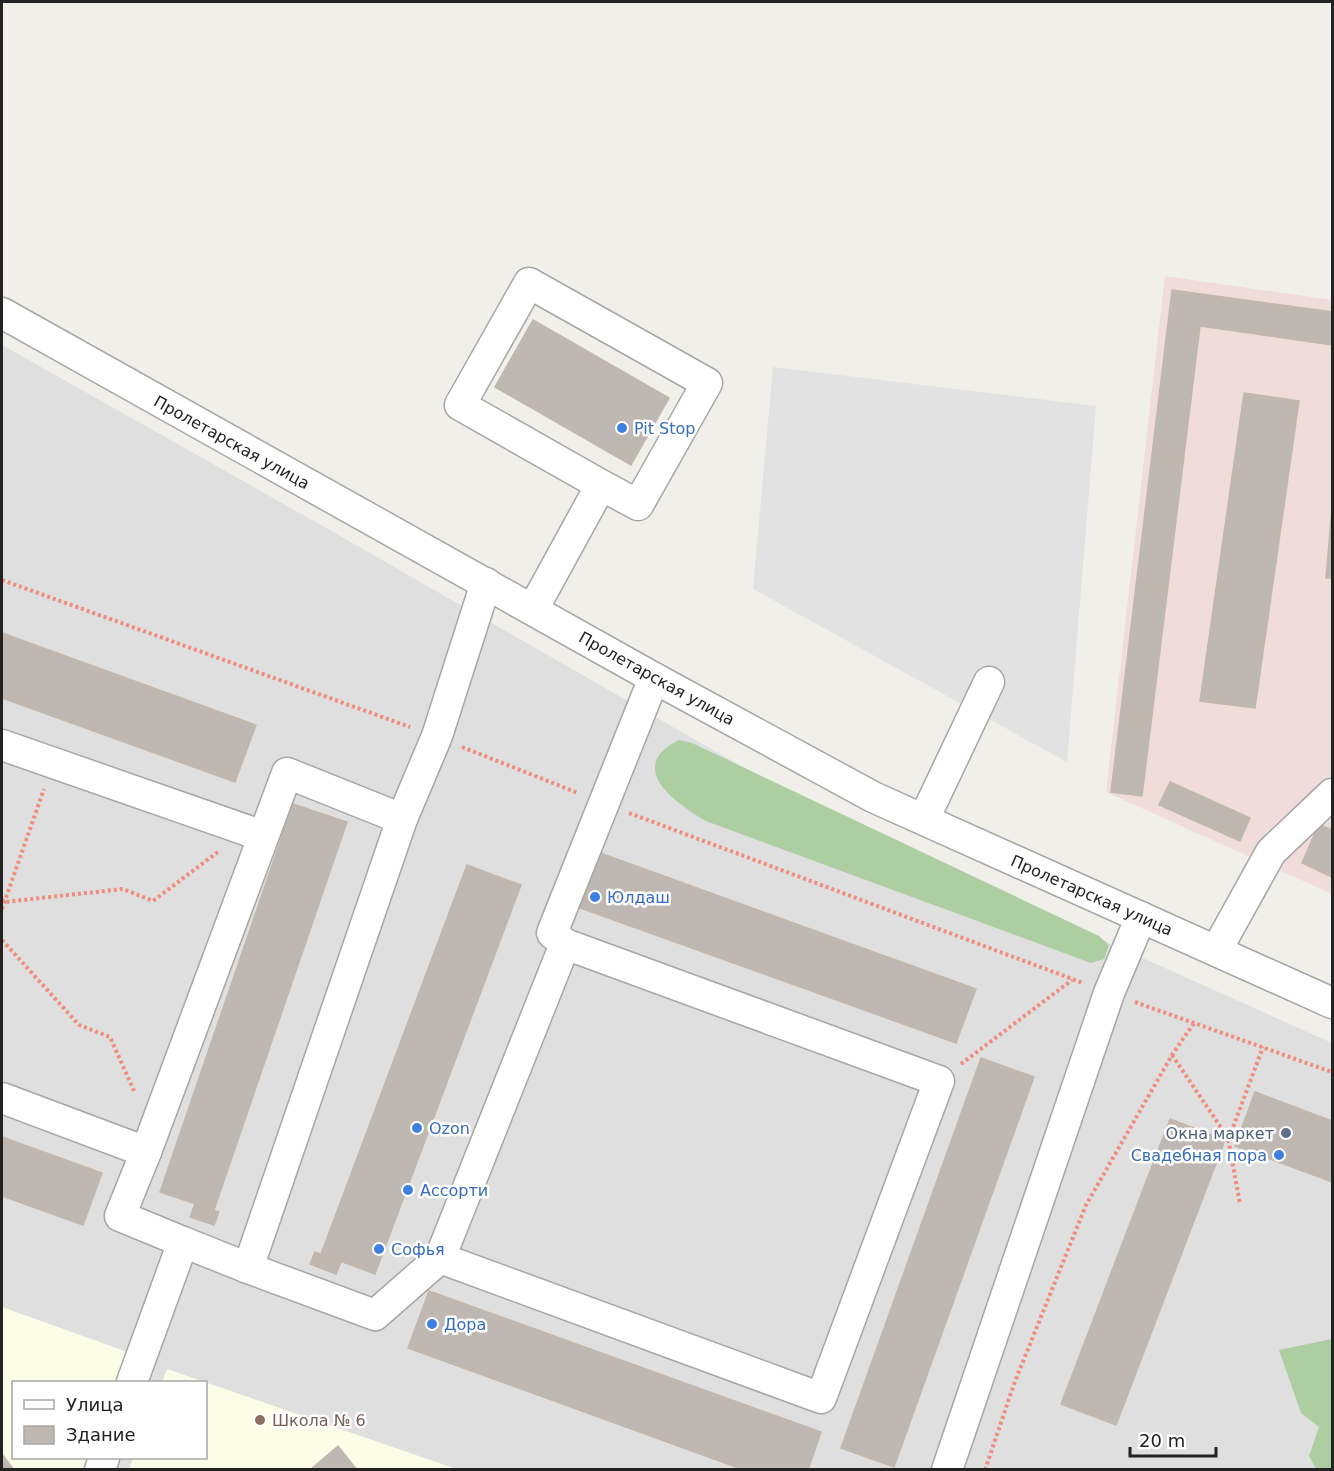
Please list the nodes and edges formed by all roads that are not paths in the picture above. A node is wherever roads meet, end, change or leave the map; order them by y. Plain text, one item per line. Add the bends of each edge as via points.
1 (2, 313) edge
2 (602, 485) junction
3 (486, 584) junction
4 (533, 609) junction
5 (654, 678) junction
6 (988, 682) dead end
7 (2, 745) edge
8 (1332, 794) edge
9 (402, 819) junction
10 (924, 819) junction
11 (254, 833) junction
12 (1141, 917) junction
13 (565, 944) junction
14 (1216, 951) junction
15 (1332, 1003) edge
16 (2, 1098) edge
17 (149, 1142) junction
18 (183, 1242) junction
19 (440, 1258) junction
20 (248, 1268) junction
21 (133, 1381) edge
22 (947, 1470) edge

1 - 3 street, Пролетарская улица
2 - 2 street via 460,405 529,283 707,383 638,506
2 - 4 street
3 - 4 street, Пролетарская улица
3 - 9 street via 437,736
4 - 5 street, Пролетарская улица
5 - 10 street, Пролетарская улица via 873,797
5 - 13 street via 552,933
6 - 10 street
7 - 11 street
8 - 14 street via 1271,852
9 - 11 street via 288,773
9 - 20 street
10 - 12 street, Пролетарская улица
11 - 17 street
12 - 14 street, Пролетарская улица
12 - 22 street via 1109,993
13 - 19 street
13 - 19 street via 939,1081 821,1398
14 - 15 street, Пролетарская улица
16 - 17 street
17 - 18 street via 120,1216
18 - 20 street
18 - 21 street
19 - 20 street via 375,1315

